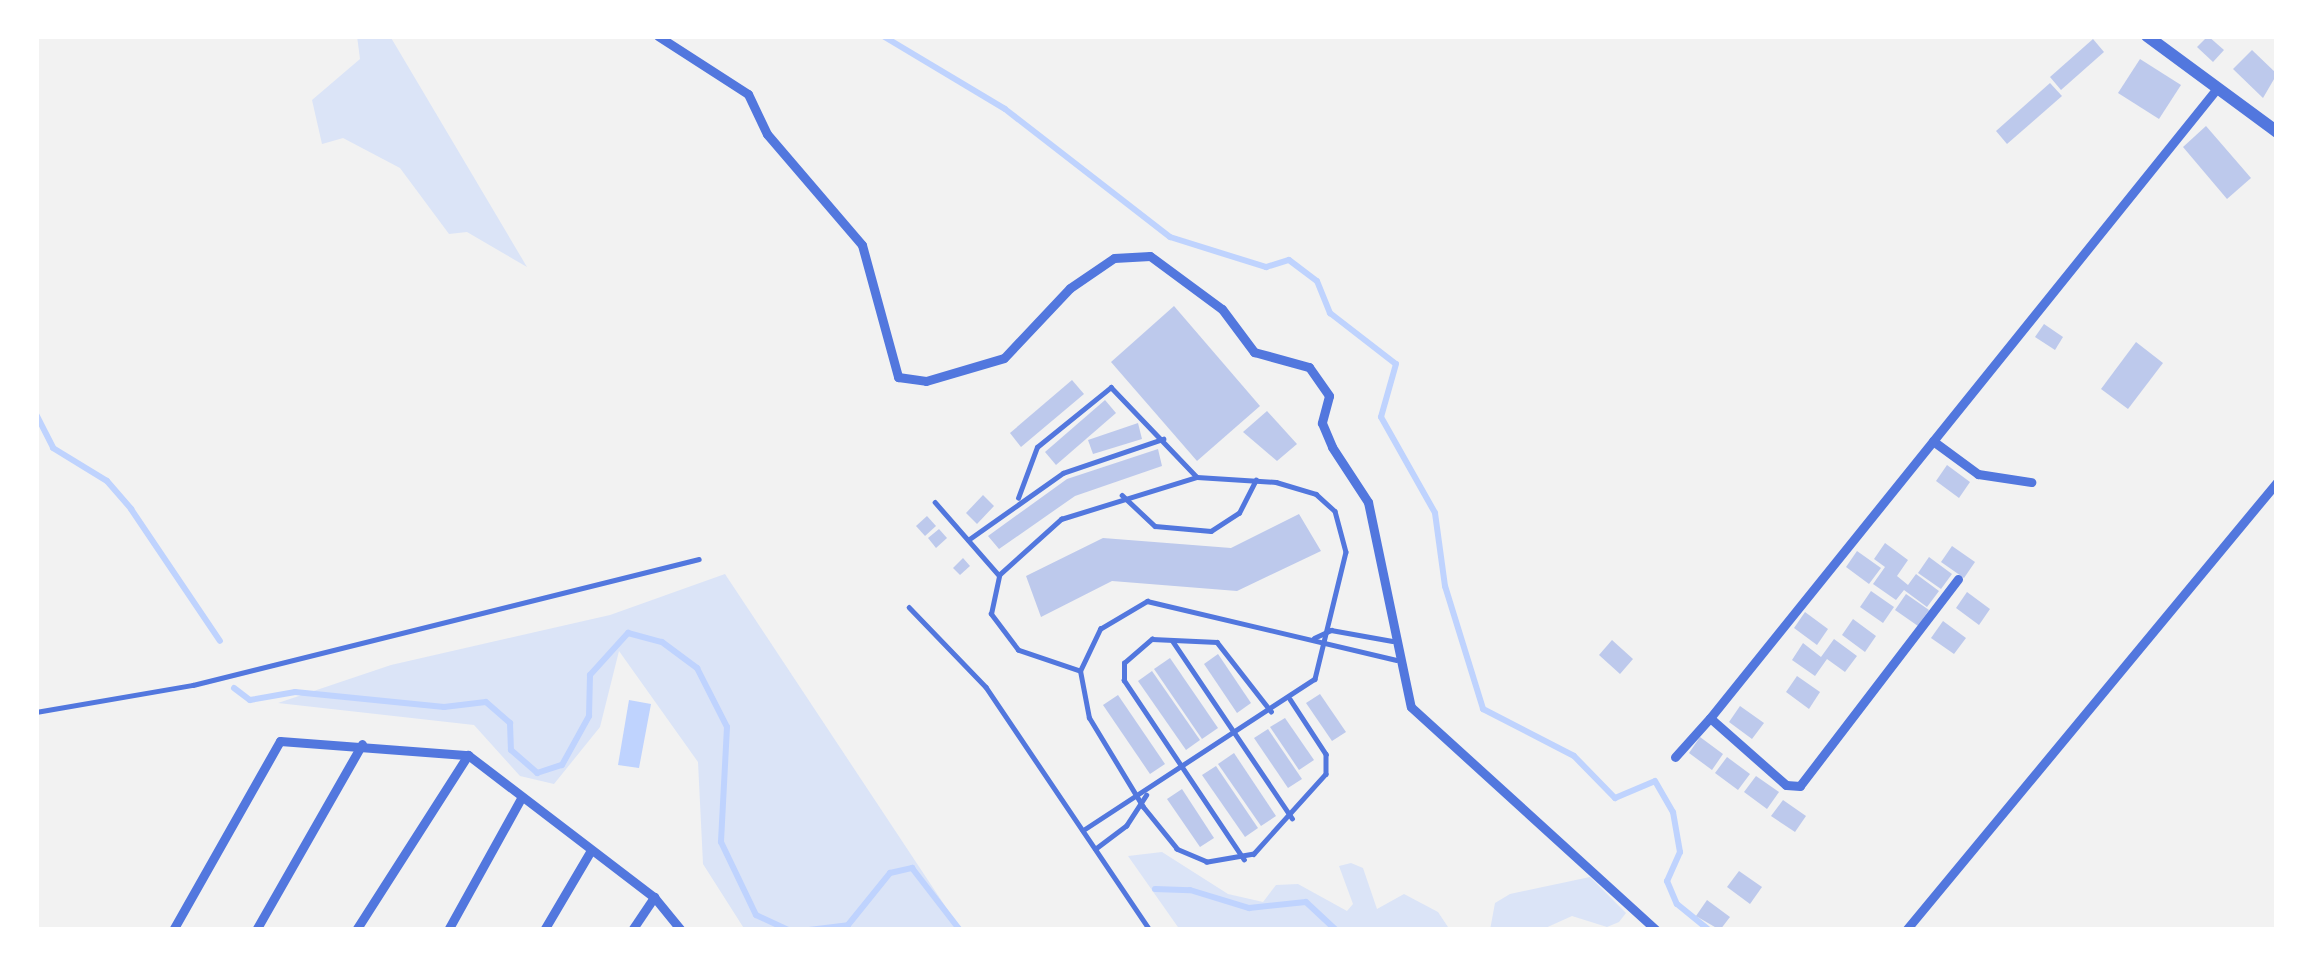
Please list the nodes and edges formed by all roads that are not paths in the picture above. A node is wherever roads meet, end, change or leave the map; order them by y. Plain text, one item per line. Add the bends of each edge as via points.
1 (658, 36) edge
2 (2147, 36) edge
3 (2218, 87) junction
4 (2277, 132) edge
5 (1163, 439) junction
6 (1933, 441) junction
7 (1197, 477) junction
8 (1256, 480) junction
9 (2031, 482) dead end
10 (2277, 482) edge
11 (1122, 495) junction
12 (1018, 498) junction
13 (935, 502) dead end
14 (968, 540) junction
15 (699, 559) dead end
16 (999, 574) junction
17 (1958, 579) dead end
18 (909, 608) dead end
19 (1331, 631) junction
20 (1314, 638) junction
21 (1172, 640) junction
22 (1392, 641) junction
23 (1327, 647) junction
24 (1396, 660) junction
25 (1080, 670) junction
26 (1290, 699) junction
27 (1271, 711) junction
28 (36, 712) edge
29 (1710, 718) junction
30 (1236, 735) junction
31 (362, 744) junction
32 (468, 755) junction
33 (1676, 757) dead end
34 (1183, 770) junction
35 (1133, 792) junction
36 (1146, 795) junction
37 (520, 800) junction
38 (1143, 807) junction
39 (1292, 818) junction
40 (1083, 831) junction
41 (1095, 849) junction
42 (590, 852) junction
43 (1244, 860) junction
44 (653, 897) junction
45 (173, 930) edge
46 (256, 930) edge
47 (356, 930) edge
48 (448, 930) edge
49 (544, 930) edge
50 (632, 930) edge
51 (681, 930) edge
52 (1150, 930) edge
53 (1656, 930) edge
54 (1906, 930) edge

1 - 22 street via 748,94 767,134 862,245 898,376 926,382 1004,358 1070,288 1114,258 1150,256 1222,309 1254,352 1310,367 1329,396 1322,423 1332,447 1368,502
2 - 3 street
3 - 4 street
3 - 6 street
5 - 7 lane
5 - 12 lane via 1096,459
5 - 12 lane via 1117,387 1104,389 1037,447
6 - 9 street via 1978,474
6 - 29 street
7 - 8 lane
7 - 11 lane
8 - 11 lane via 1233,520 1211,531 1155,526
8 - 19 lane via 1316,494 1340,519 1346,551
10 - 54 street
11 - 16 lane via 1061,519
12 - 14 lane
13 - 14 lane
14 - 16 lane
15 - 28 lane via 193,685
16 - 25 lane via 990,603 998,629 1029,657
17 - 29 street via 1800,786 1786,785
18 - 40 lane via 975,672
19 - 20 lane
19 - 22 lane
19 - 23 lane
20 - 23 lane
20 - 25 lane via 1147,602 1100,629
21 - 27 lane via 1223,645
21 - 30 lane
21 - 34 lane via 1134,647 1123,672
22 - 24 street
23 - 24 lane
23 - 26 lane via 1315,679
24 - 53 street via 1404,694 1423,720
25 - 35 lane via 1088,718
26 - 27 lane
26 - 39 lane via 1329,760
27 - 30 lane
29 - 33 street
30 - 34 lane
30 - 39 lane
31 - 32 street
31 - 45 street via 280,741
31 - 46 street
32 - 37 street
32 - 47 street
34 - 36 lane
34 - 43 lane
35 - 36 lane
35 - 38 lane
35 - 40 lane
36 - 38 lane
37 - 42 street
37 - 48 street
38 - 41 lane
38 - 43 lane via 1192,858
39 - 43 lane
40 - 41 lane
41 - 52 lane
42 - 44 street
42 - 49 street
44 - 50 street
44 - 51 street

